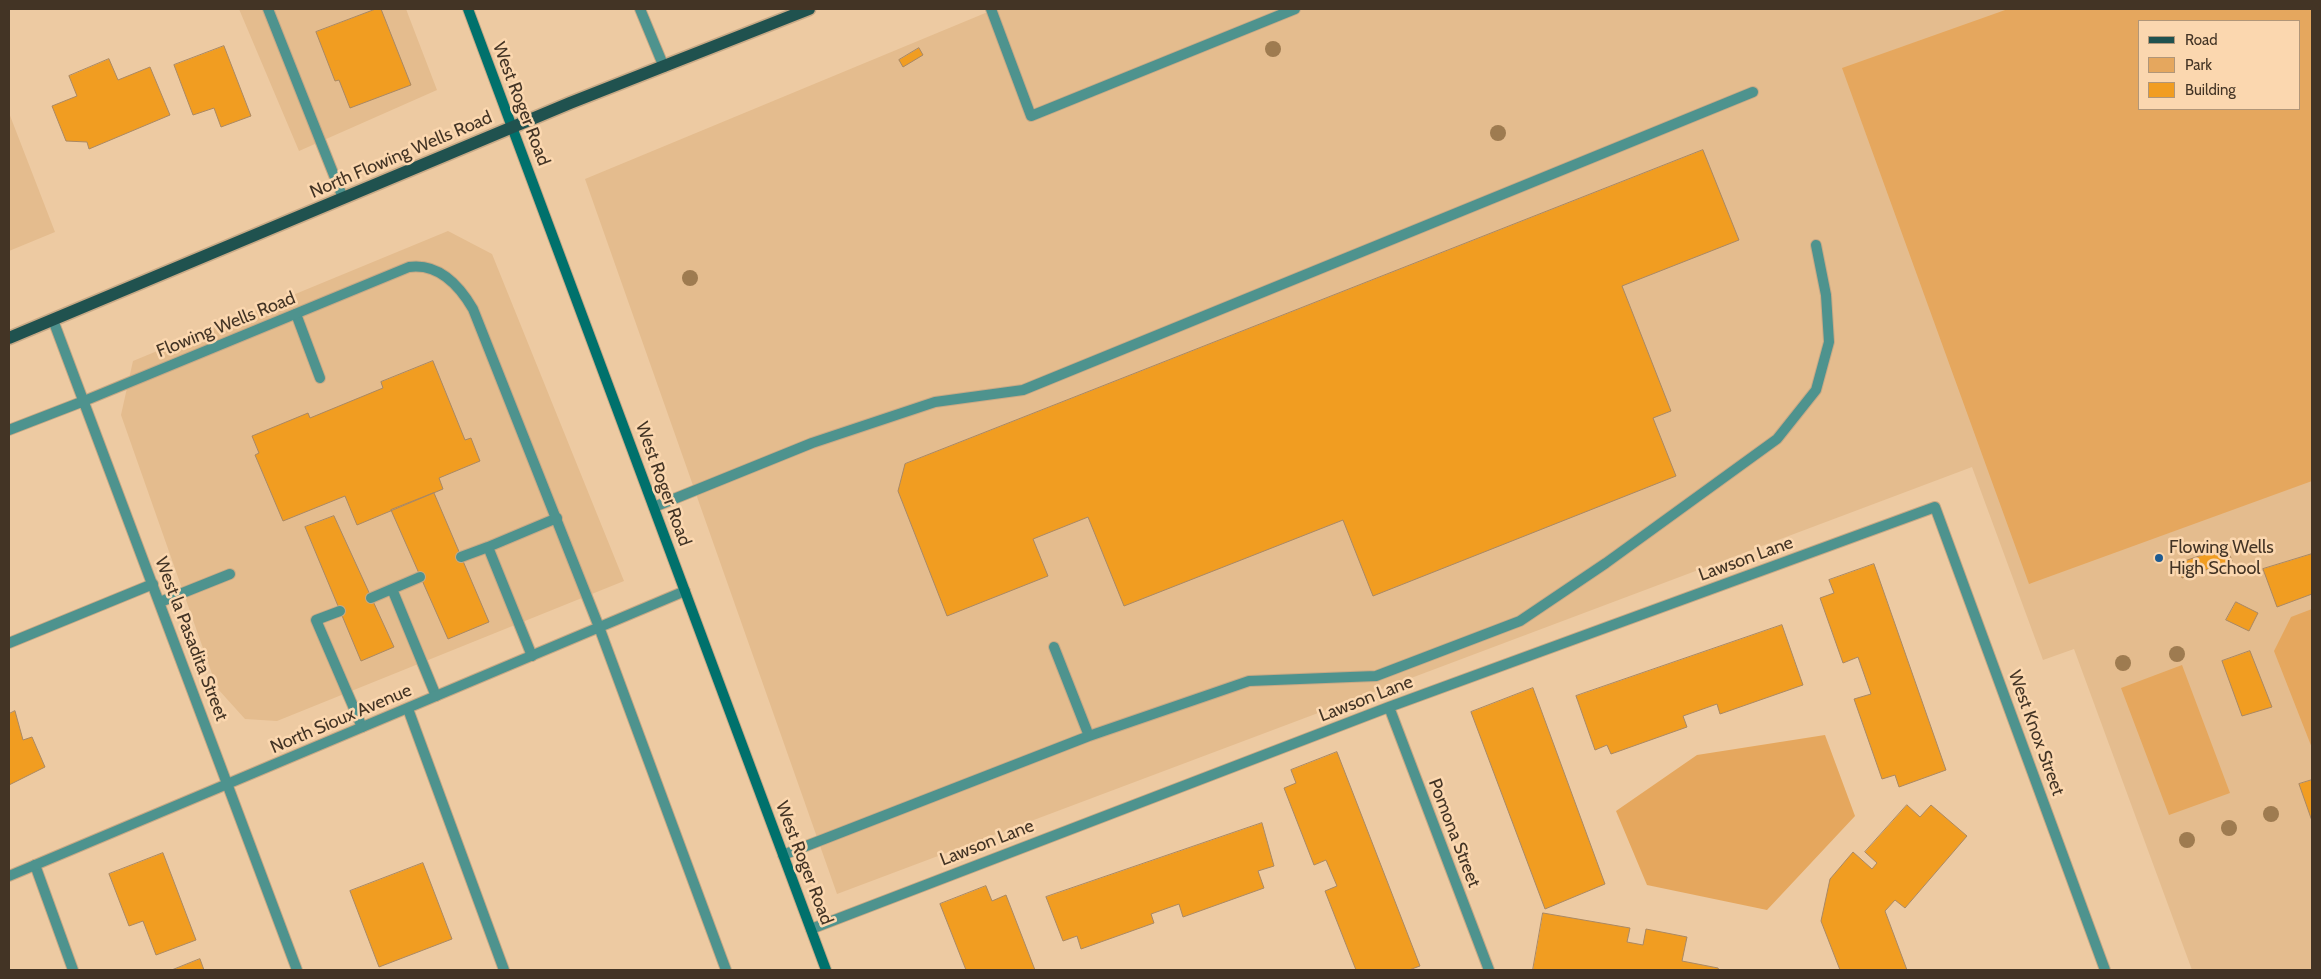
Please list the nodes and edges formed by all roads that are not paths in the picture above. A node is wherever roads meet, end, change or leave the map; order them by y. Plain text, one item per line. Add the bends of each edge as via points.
1 (268, 9) edge
2 (468, 9) edge
3 (640, 9) edge
4 (809, 9) edge
5 (991, 9) edge
6 (1295, 9) edge
7 (795, 11) edge
8 (664, 67) junction
9 (1753, 92) dead end
10 (512, 127) junction
11 (343, 198) junction
12 (1816, 245) dead end
13 (296, 314) junction
14 (53, 320) junction
15 (9, 338) edge
16 (320, 378) dead end
17 (84, 401) junction
18 (9, 430) edge
19 (654, 507) junction
20 (1935, 507) joint
21 (556, 518) junction
22 (488, 547) junction
23 (461, 558) dead end
24 (230, 574) dead end
25 (420, 577) dead end
26 (153, 584) junction
27 (392, 589) junction
28 (685, 591) junction
29 (371, 598) dead end
30 (160, 602) junction
31 (340, 611) dead end
32 (600, 627) junction
33 (9, 643) edge
34 (1054, 647) dead end
35 (532, 656) junction
36 (436, 696) junction
37 (1389, 707) junction
38 (408, 708) junction
39 (362, 727) junction
40 (1089, 736) junction
41 (228, 784) junction
42 (783, 855) junction
43 (35, 865) junction
44 (9, 876) edge
45 (811, 929) junction
46 (73, 970) edge
47 (297, 970) edge
48 (504, 970) edge
49 (726, 970) edge
50 (826, 970) edge
51 (1489, 970) edge
52 (2106, 970) edge

1 - 11 street
2 - 10 street, West Roger Road
3 - 8 street
4 - 7 main road, North Flowing Wells Road
5 - 6 street via 1031,116
7 - 8 main road, North Flowing Wells Road
8 - 10 main road, North Flowing Wells Road
9 - 19 street via 1023,390 935,402 812,443
10 - 11 main road, North Flowing Wells Road
10 - 19 street, West Roger Road
11 - 14 main road, North Flowing Wells Road
12 - 40 street via 1826,295 1830,342 1816,390 1777,439 1520,621 1376,676 1249,681
13 - 16 street
13 - 17 street, Flowing Wells Road
13 - 21 street, Flowing Wells Road via 409,267 421,265 454,282 473,309
14 - 15 main road, North Flowing Wells Road
14 - 17 street, West la Pasadita Street
17 - 18 street, Flowing Wells Road
17 - 26 street, West la Pasadita Street
19 - 28 street, West Roger Road
20 - 37 street, Lawson Lane
20 - 52 street, West Knox Street
21 - 22 street
21 - 32 street
22 - 23 street
22 - 35 street
24 - 30 street
25 - 27 street
26 - 30 street, West la Pasadita Street
26 - 33 street
27 - 29 street
27 - 36 street
28 - 32 street, North Sioux Avenue
28 - 42 street, West Roger Road
30 - 41 street, West la Pasadita Street
31 - 39 street via 316,620
32 - 35 street, North Sioux Avenue
32 - 49 street
34 - 40 street
35 - 36 street, North Sioux Avenue
36 - 38 street, North Sioux Avenue
37 - 45 street, Lawson Lane
37 - 51 street, Pomona Street
38 - 39 street, North Sioux Avenue
38 - 48 street
39 - 41 street, North Sioux Avenue
40 - 42 street
41 - 43 street, North Sioux Avenue
41 - 47 street, West la Pasadita Street
42 - 45 street, West Roger Road
43 - 44 street, North Sioux Avenue
43 - 46 street
45 - 50 street, West Roger Road

